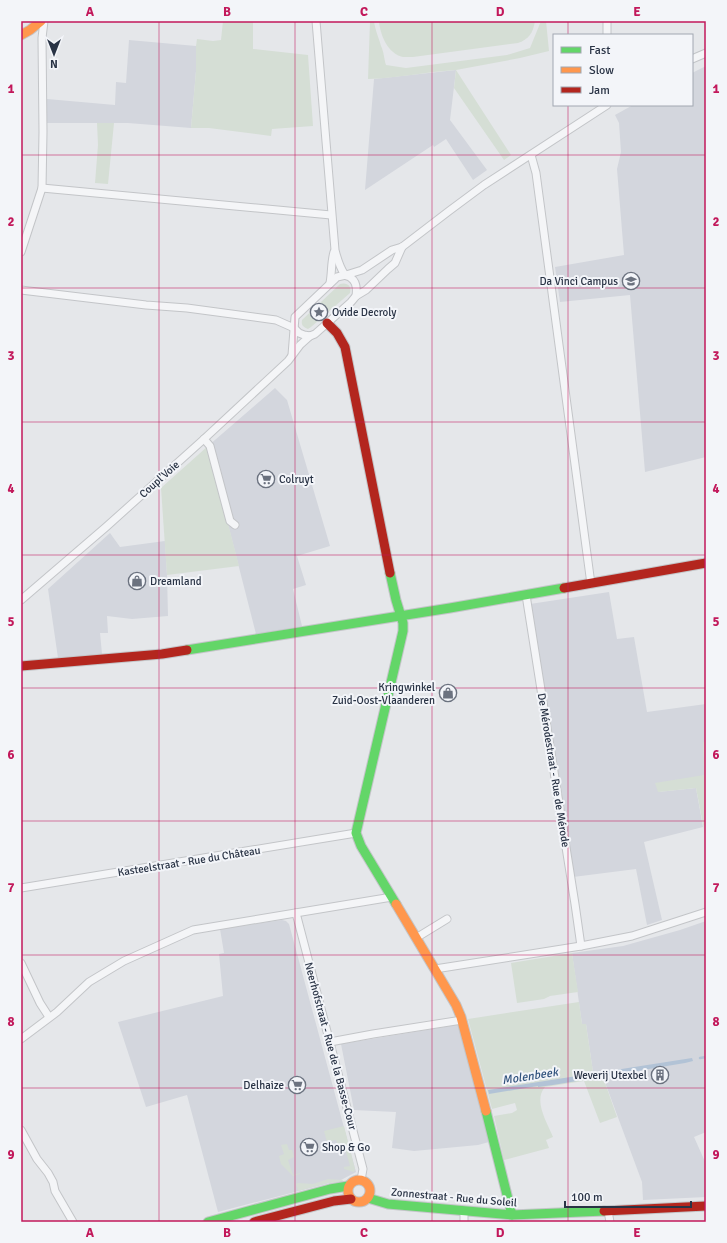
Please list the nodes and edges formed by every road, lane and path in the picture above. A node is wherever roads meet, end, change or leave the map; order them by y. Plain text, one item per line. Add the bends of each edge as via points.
1 (43, 21) edge
2 (316, 21) edge
3 (607, 21) edge
4 (608, 34) edge
5 (21, 35) edge
6 (706, 53) edge
7 (693, 60) edge
8 (605, 106) edge
9 (531, 155) junction
10 (42, 188) junction
11 (331, 215) junction
12 (402, 248) junction
13 (335, 250) junction
14 (21, 252) edge
15 (346, 275) junction
16 (330, 283) junction
17 (21, 290) edge
18 (356, 296) junction
19 (327, 323) junction
20 (294, 328) junction
21 (310, 336) junction
22 (292, 355) junction
23 (204, 439) junction
24 (234, 525) dead end
25 (706, 563) edge
26 (591, 584) junction
27 (526, 595) junction
28 (21, 600) edge
29 (401, 616) junction
30 (21, 666) edge
31 (356, 833) junction
32 (21, 888) edge
33 (392, 897) junction
34 (706, 912) edge
35 (296, 913) junction
36 (447, 919) dead end
37 (416, 938) junction
38 (581, 946) junction
39 (21, 963) edge
40 (435, 969) junction
41 (49, 1017) junction
42 (462, 1020) junction
43 (21, 1039) edge
44 (330, 1042) junction
45 (21, 1130) edge
46 (361, 1180) junction
47 (348, 1186) junction
48 (368, 1198) junction
49 (351, 1199) junction
50 (706, 1206) edge
51 (464, 1211) junction
52 (608, 1211) junction
53 (512, 1215) junction
54 (213, 1221) edge
55 (73, 1222) edge
56 (254, 1222) edge
57 (464, 1222) edge
58 (610, 1222) edge

1 - 5 street
1 - 10 street
2 - 11 street
3 - 4 street
6 - 7 street
8 - 9 street
9 - 12 street via 484,185
9 - 26 street via 536,173
10 - 11 street
10 - 14 street
11 - 13 street
12 - 15 street via 392,250 362,270
12 - 18 street, Coupl'Voie via 395,263
13 - 15 street
13 - 16 street
15 - 16 street via 337,277
15 - 18 street via 356,284
16 - 20 street via 297,313
17 - 20 street via 276,320
18 - 19 street, Coupl'Voie
19 - 21 street, Coupl'Voie
19 - 29 street via 346,347
20 - 21 street via 299,333
20 - 22 street
21 - 22 street, Coupl'Voie
22 - 23 street, Coupl'Voie
23 - 24 street via 210,446 230,521
23 - 28 street, Coupl'Voie
25 - 26 street
26 - 27 street
27 - 29 street
27 - 38 street, De Mérodestraat - Rue de Mérode
29 - 30 street via 162,654
29 - 31 street via 404,631
31 - 32 street, Kasteelstraat - Rue du Château
31 - 33 street via 361,846
33 - 35 street
33 - 37 street
34 - 38 street via 632,936
35 - 41 street via 193,930 124,961 89,982
35 - 44 street, Neerhofstraat - Rue de la Basse-Cour
36 - 37 street
37 - 40 street
38 - 40 street
39 - 41 street
40 - 42 street
41 - 43 street
42 - 44 street
42 - 53 street
44 - 46 street, Neerhofstraat - Rue de la Basse-Cour via 363,1169
45 - 55 street via 48,1173
46 - 47 street via 355,1180
46 - 48 street via 368,1184
47 - 49 street via 348,1195
47 - 54 street
48 - 49 street via 358,1202
48 - 51 street, Zonnestraat - Rue du Soleil via 388,1204
49 - 56 street via 334,1200
50 - 52 street, Zonnestraat - Rue du Soleil
51 - 53 street, Zonnestraat - Rue du Soleil
51 - 57 street
52 - 53 street, Zonnestraat - Rue du Soleil
52 - 58 street

